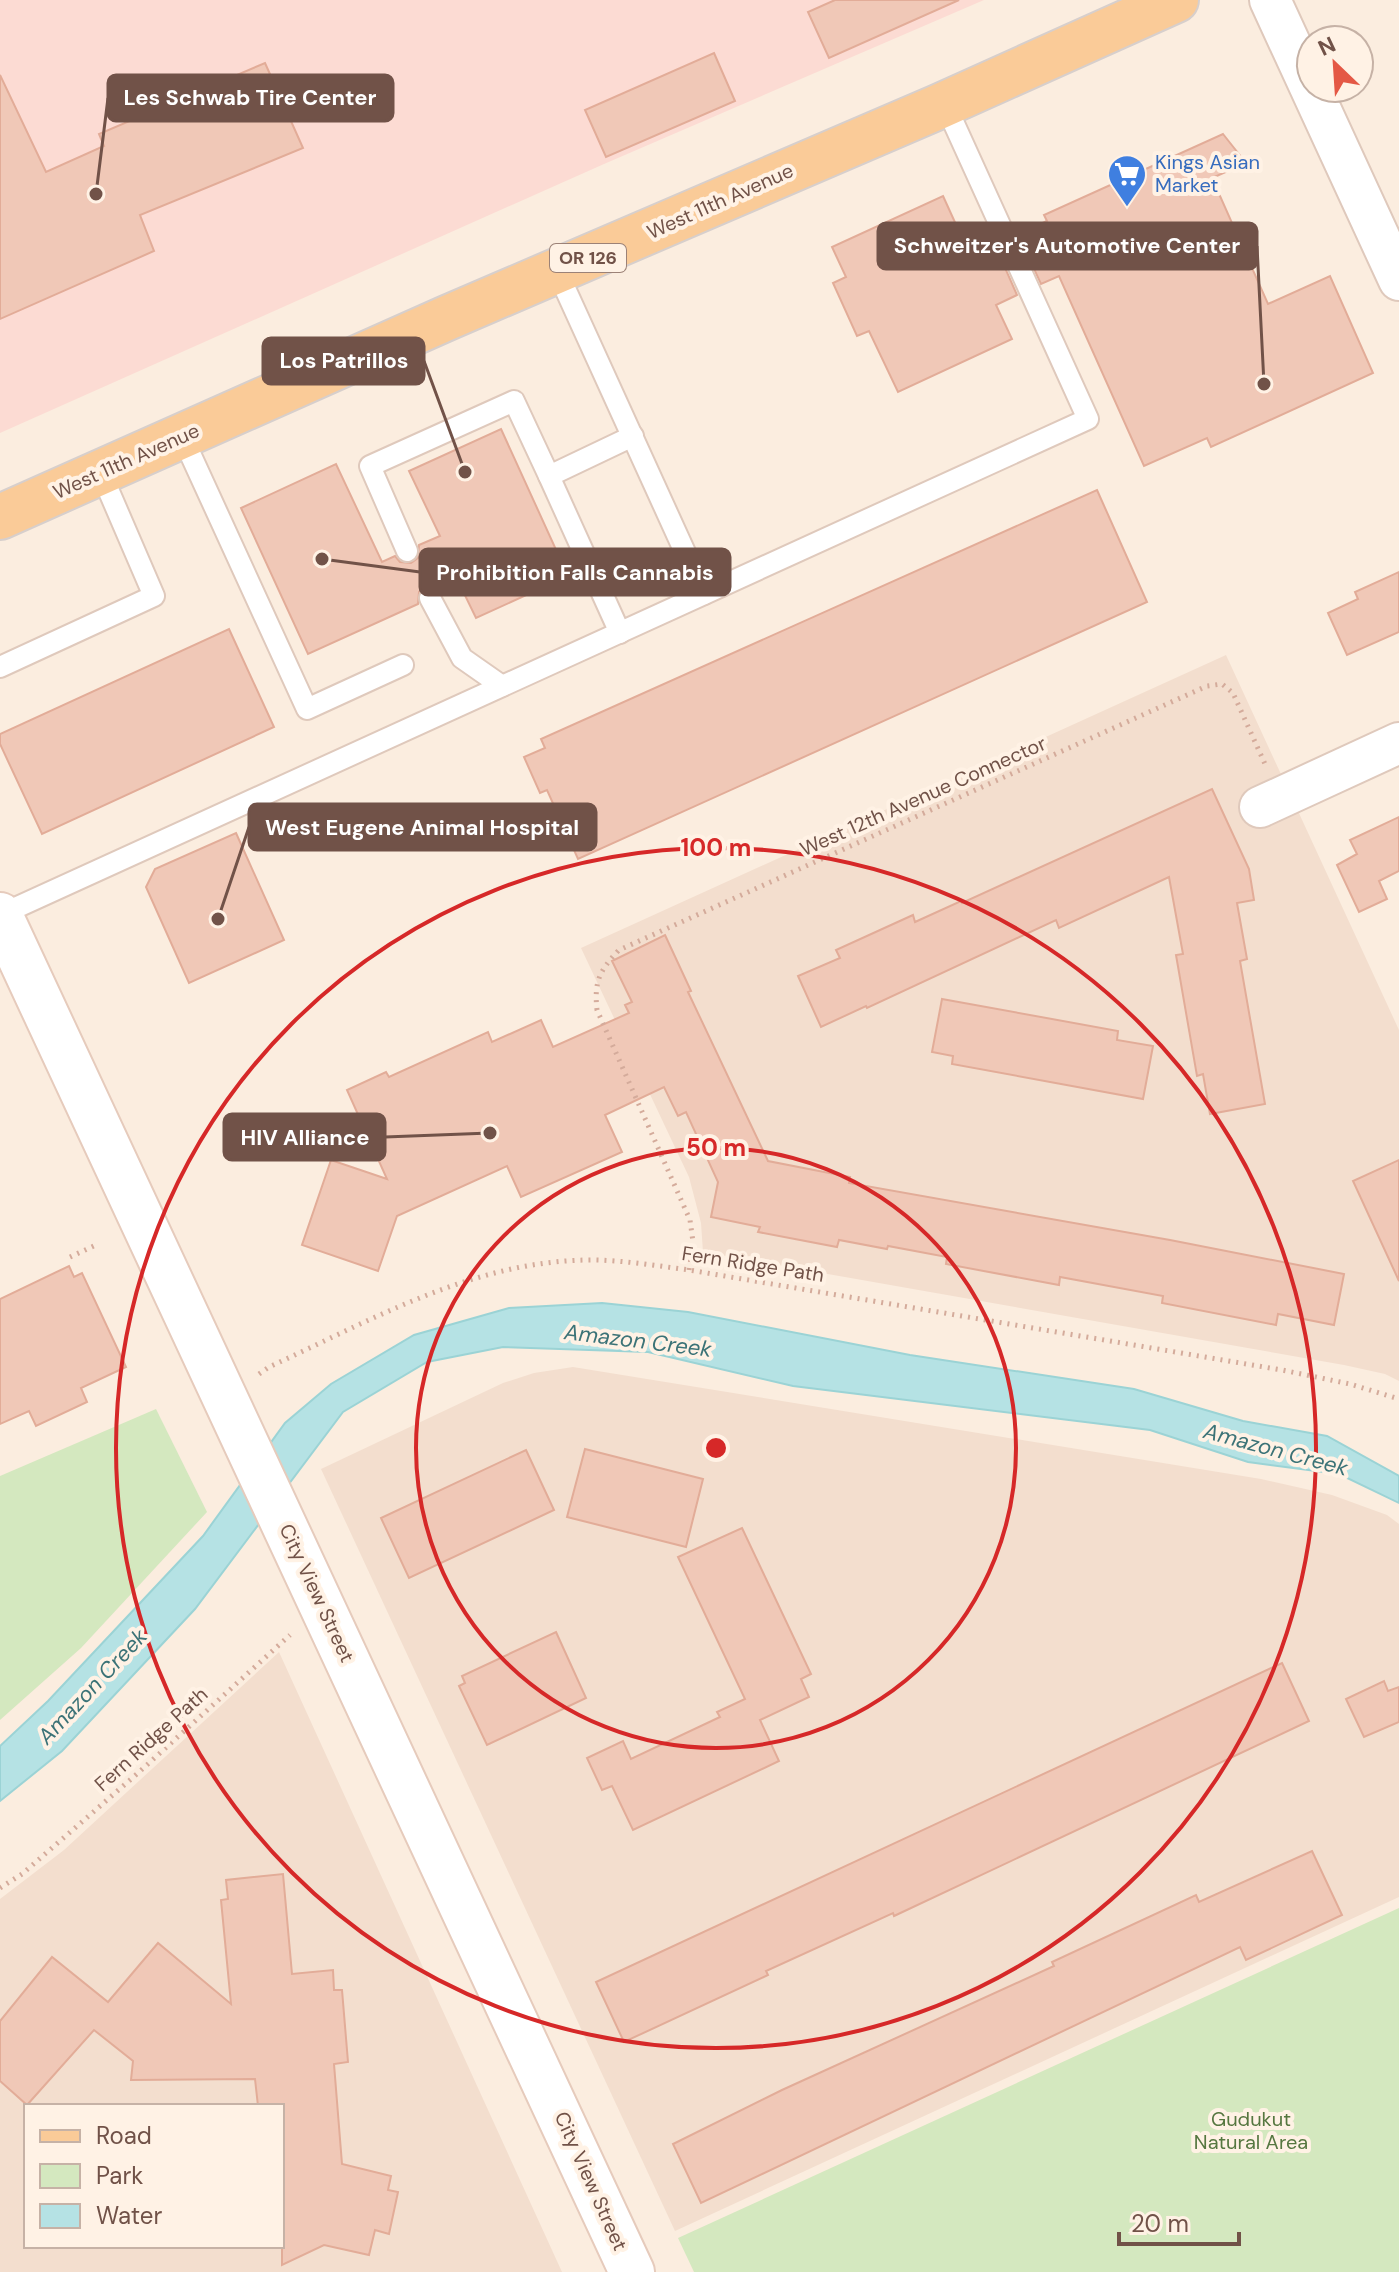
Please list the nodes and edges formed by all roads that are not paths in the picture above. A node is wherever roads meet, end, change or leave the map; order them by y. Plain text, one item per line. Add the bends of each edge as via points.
1 (1176, 0) edge
2 (1270, 0) edge
3 (945, 104) junction
4 (557, 271) junction
5 (1399, 280) edge
6 (182, 436) junction
7 (633, 436) junction
8 (101, 473) junction
9 (549, 476) junction
10 (0, 517) edge
11 (407, 551) dead end
12 (704, 594) junction
13 (430, 598) dead end
14 (620, 633) junction
15 (403, 665) dead end
16 (0, 667) edge
17 (502, 686) junction
18 (1399, 743) edge
19 (1270, 802) road end
20 (0, 915) edge
21 (632, 2272) edge

1 - 3 main road, West 11th Avenue / OR 126
2 - 5 street
3 - 4 main road, West 11th Avenue / OR 126
3 - 12 lane via 1088,419
4 - 6 main road, West 11th Avenue / OR 126
4 - 7 lane
6 - 8 main road, West 11th Avenue / OR 126
6 - 15 lane via 307,709
7 - 9 lane
7 - 12 lane
8 - 10 main road, West 11th Avenue / OR 126
8 - 16 lane via 154,596
9 - 11 lane via 514,401 370,466
9 - 14 lane
12 - 14 lane
13 - 17 lane via 462,658
14 - 17 lane
17 - 20 lane
18 - 19 street
20 - 21 street, City View Street

